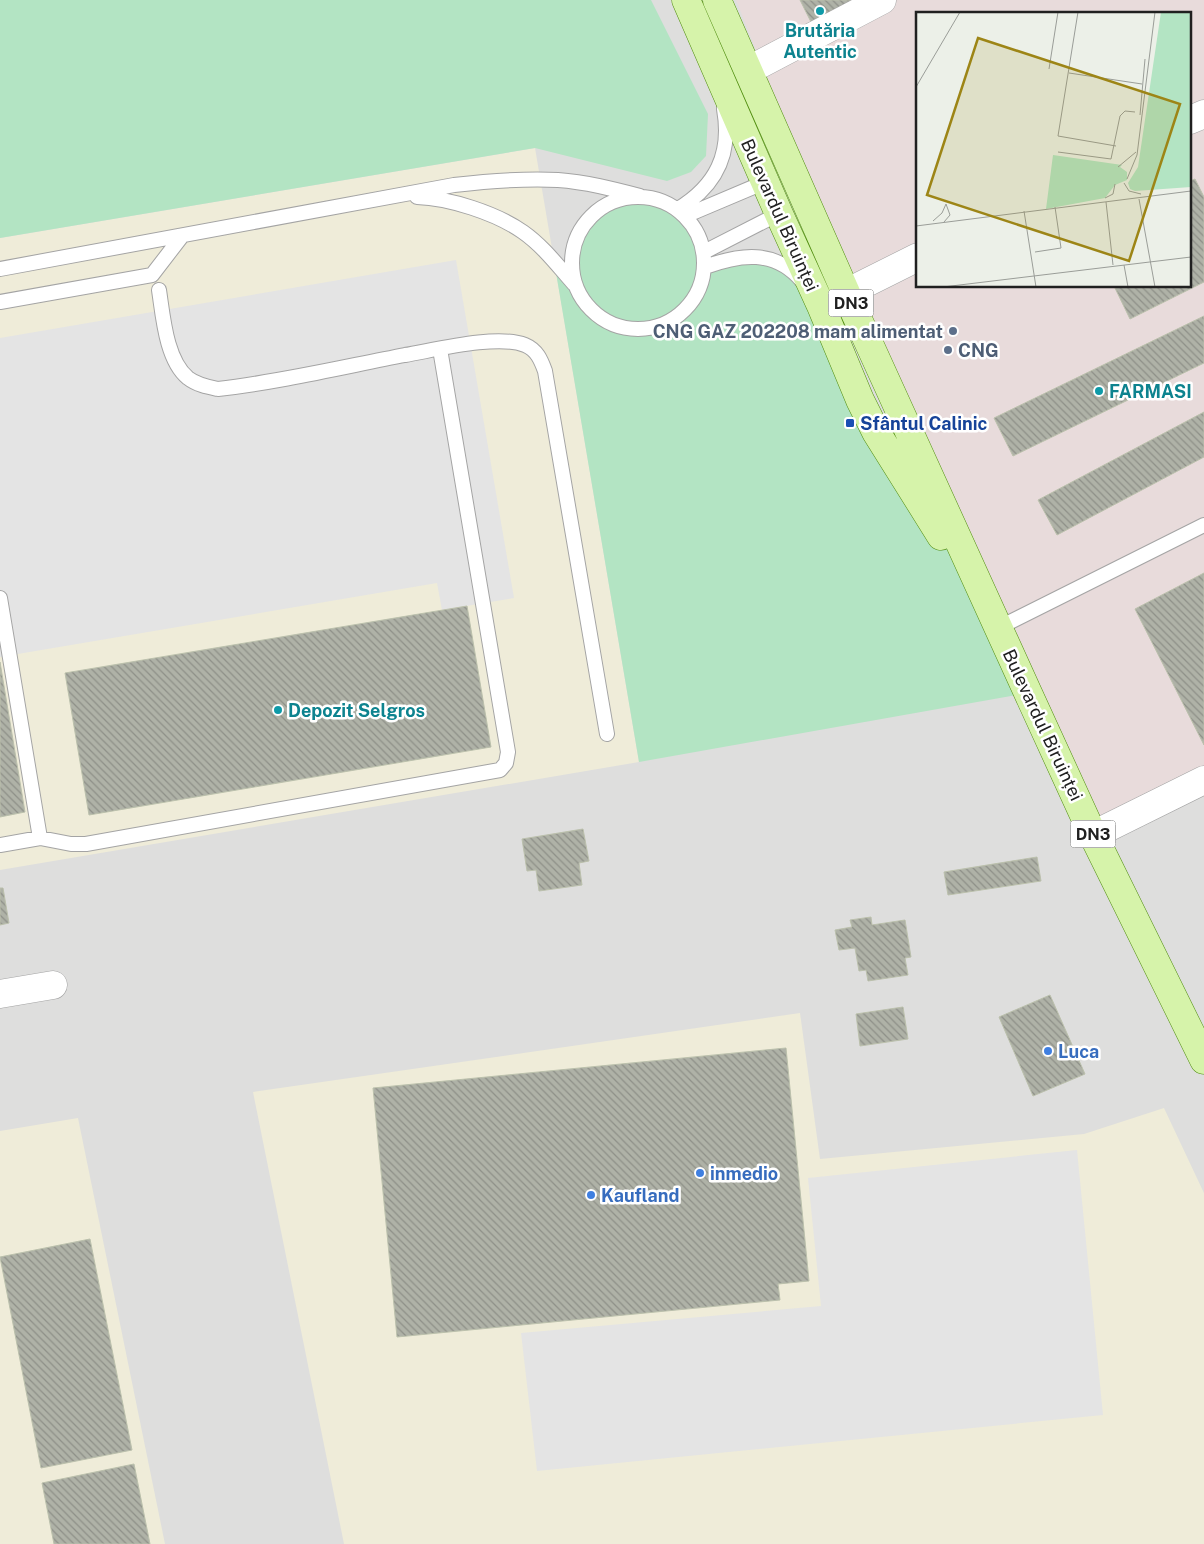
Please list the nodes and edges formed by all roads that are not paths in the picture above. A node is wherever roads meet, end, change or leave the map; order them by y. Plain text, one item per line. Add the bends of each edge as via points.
1 (686, 0) edge
2 (717, 0) edge
3 (882, 0) edge
4 (716, 69) junction
5 (749, 70) junction
6 (1204, 114) edge
7 (1192, 119) edge
8 (793, 171) junction
9 (765, 182) junction
10 (396, 196) junction
11 (640, 196) junction
12 (806, 201) junction
13 (682, 212) junction
14 (778, 214) junction
15 (182, 236) junction
16 (704, 252) junction
17 (916, 258) edge
18 (705, 267) junction
19 (0, 269) edge
20 (575, 285) junction
21 (159, 290) dead end
22 (846, 293) junction
23 (0, 302) edge
24 (821, 306) junction
25 (440, 348) junction
26 (1204, 525) edge
27 (0, 598) edge
28 (993, 617) junction
29 (607, 734) dead end
30 (1204, 780) edge
31 (1093, 835) junction
32 (40, 838) junction
33 (0, 845) edge
34 (52, 985) dead end
35 (0, 994) edge
36 (1204, 1060) edge

1 - 4 main road, Bulevardul Biruinței / DN3
2 - 5 main road, Bulevardul Biruinței / DN3
3 - 5 street
4 - 9 main road, Bulevardul Biruinței / DN3
4 - 13 lane via 727,139 715,175
5 - 8 main road, Bulevardul Biruinței / DN3
6 - 7 street
8 - 9 lane
8 - 12 main road, Bulevardul Biruinței / DN3
9 - 13 lane
9 - 14 main road, Bulevardul Biruinței / DN3
10 - 11 lane via 507,179 558,180
10 - 15 lane
10 - 20 lane via 429,198 504,221 543,249
11 - 13 lane via 663,201
11 - 20 lane via 622,198 605,205 590,216 579,231 571,267
12 - 14 lane
12 - 22 main road, Bulevardul Biruinței / DN3
13 - 16 lane via 697,232
14 - 16 lane
14 - 24 main road, Bulevardul Biruinței / DN3
15 - 19 lane
15 - 23 lane via 152,275
16 - 18 lane
17 - 22 street
18 - 20 lane via 700,289 688,308 670,322 648,330 624,329 603,320 586,305
18 - 24 lane via 738,257 776,260 801,279
21 - 25 lane via 169,343 178,364 188,378 202,386 218,389
22 - 28 main road, Bulevardul Biruinței / DN3
24 - 28 main road, Bulevardul Biruinței / DN3 via 876,432
25 - 29 lane via 511,342 538,354 545,371
25 - 32 lane via 508,752 506,763 500,770 491,772 86,844
26 - 28 lane
27 - 32 lane
28 - 31 main road, Bulevardul Biruinței / DN3
30 - 31 street
31 - 36 main road, Bulevardul Biruinței / DN3
32 - 33 lane
34 - 35 street

